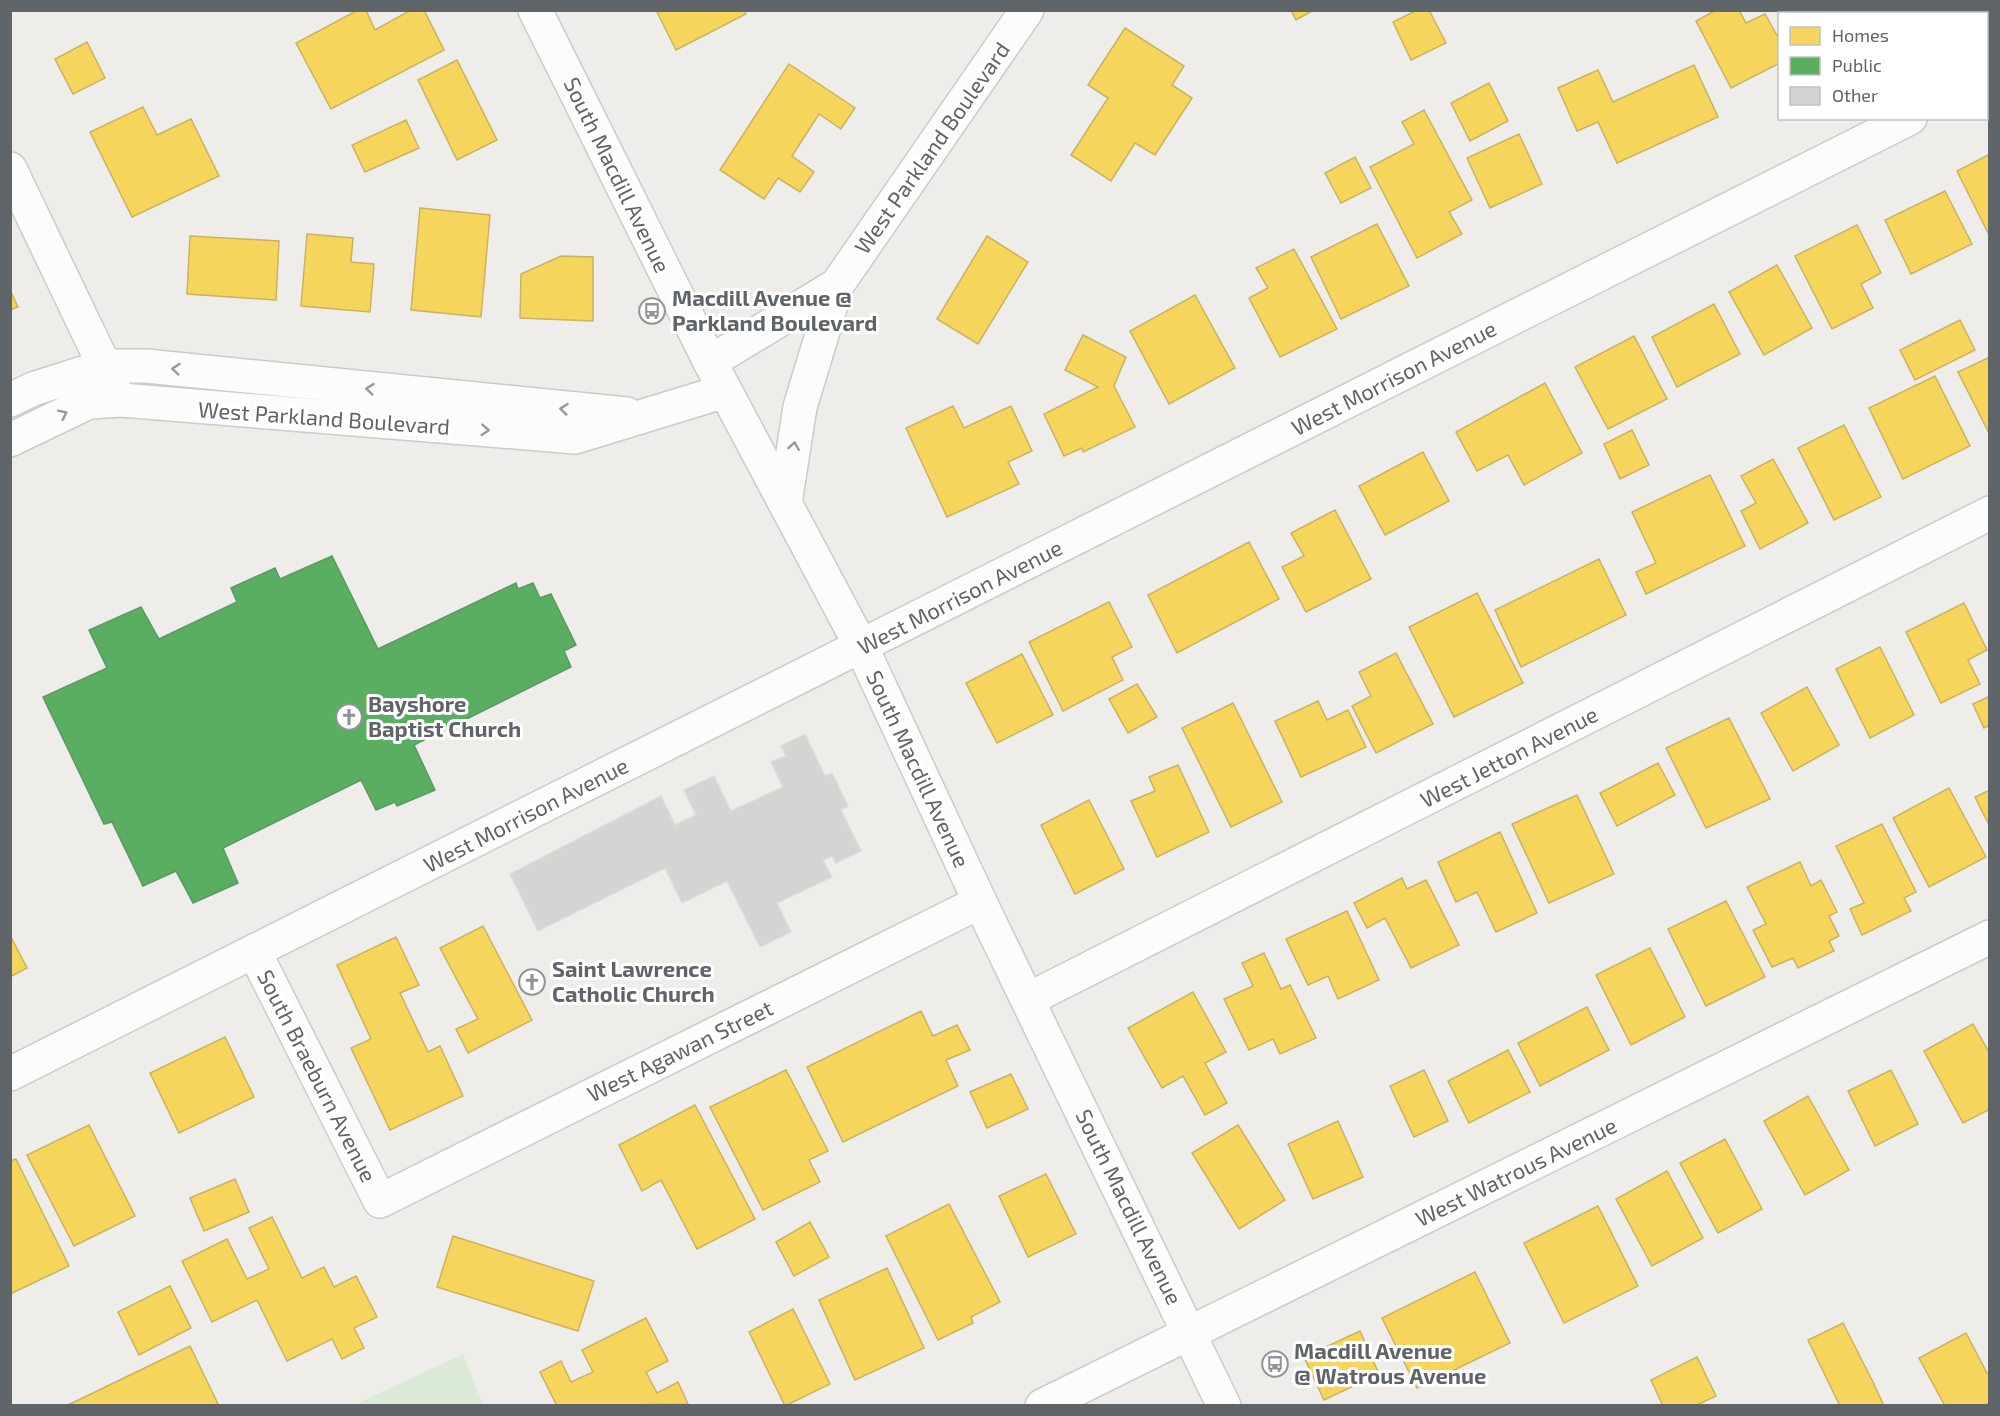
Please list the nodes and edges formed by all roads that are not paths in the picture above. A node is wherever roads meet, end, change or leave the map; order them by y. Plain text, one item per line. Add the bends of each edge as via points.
1 (535, 10) edge
2 (1027, 10) edge
3 (1906, 120) edge
4 (10, 169) edge
5 (837, 285) junction
6 (710, 362) junction
7 (105, 366) junction
8 (725, 391) junction
9 (10, 400) edge
10 (121, 400) junction
11 (644, 415) junction
12 (10, 440) edge
13 (785, 503) junction
14 (1989, 513) edge
15 (861, 646) junction
16 (980, 902) junction
17 (1989, 938) edge
18 (254, 951) junction
19 (1029, 999) junction
20 (10, 1074) edge
21 (380, 1200) joint
22 (1190, 1334) junction
23 (1042, 1406) edge
24 (1224, 1406) edge

1 - 6 street, South Macdill Avenue
2 - 5 street, West Parkland Boulevard
3 - 15 street, West Morrison Avenue
4 - 7 street
5 - 6 street, West Parkland Boulevard
13 -> 5 street, West Parkland Boulevard via 800,407
6 - 8 street, South Macdill Avenue
7 - 9 street, West Parkland Boulevard
7 - 10 street
11 -> 7 street, West Parkland Boulevard via 146,366
8 - 11 street, West Parkland Boulevard
8 - 13 street, South Macdill Avenue
10 -> 11 street, West Parkland Boulevard via 575,437
12 -> 10 street, West Parkland Boulevard via 88,402
13 - 15 street, South Macdill Avenue
14 - 19 street, West Jetton Avenue
15 - 16 street, South Macdill Avenue
15 - 18 street, West Morrison Avenue
16 - 19 street, South Macdill Avenue
16 - 21 street, West Agawan Street
17 - 22 street, West Watrous Avenue
18 - 20 street, West Morrison Avenue
18 - 21 street, South Braeburn Avenue
19 - 22 street, South Macdill Avenue
22 - 23 street, West Watrous Avenue
22 - 24 street, South Macdill Avenue

